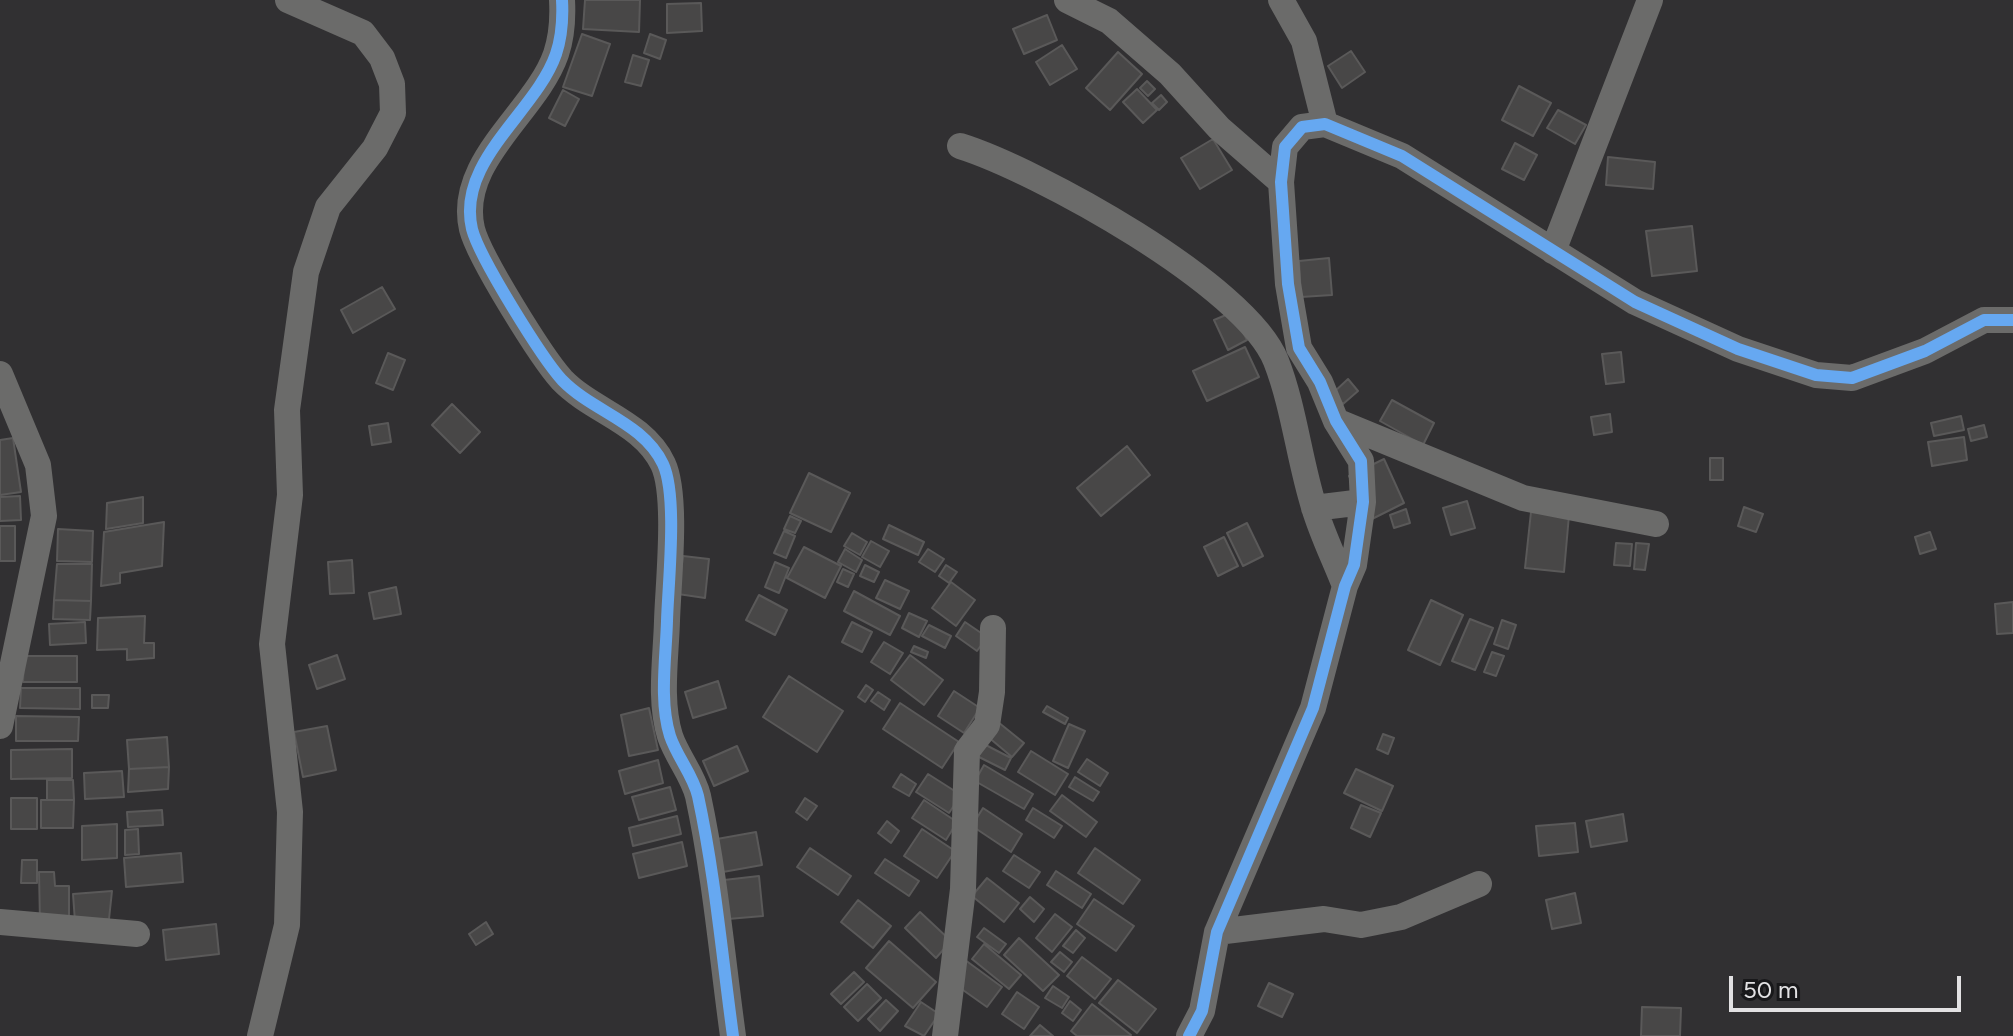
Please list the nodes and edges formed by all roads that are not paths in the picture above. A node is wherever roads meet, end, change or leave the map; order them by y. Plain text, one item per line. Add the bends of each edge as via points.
1 (288, 0) edge
2 (562, 0) edge
3 (1067, 0) edge
4 (1281, 0) edge
5 (1650, 0) edge
6 (1325, 124) junction
7 (960, 146) dead end
8 (1281, 182) junction
9 (1553, 251) junction
10 (2013, 320) edge
11 (0, 374) edge
12 (1336, 421) junction
13 (1363, 502) junction
14 (1314, 508) junction
15 (1656, 524) dead end
16 (1345, 586) junction
17 (993, 628) dead end
18 (0, 726) edge
19 (1479, 884) dead end
20 (0, 922) edge
21 (1217, 932) junction
22 (137, 934) dead end
23 (260, 1036) edge
24 (733, 1036) edge
25 (945, 1036) edge
26 (1189, 1036) edge

1 - 23 street via 363,33 382,58 392,84 393,113 375,148 328,207 304,287 287,410 290,495 272,644 290,812 287,925
2 - 24 street via 556,54 472,190 472,228 485,260 562,379 638,431 663,465 670,504 665,692 669,734 697,792
3 - 8 street via 1119,30
4 - 6 street via 1304,41
5 - 9 street
6 - 8 street via 1302,127 1285,147
6 - 9 street via 1402,156
7 - 14 street via 1065,190 1234,305 1275,358
8 - 12 street via 1288,284 1299,348
9 - 10 street via 1635,302 1738,349 1816,375 1852,378 1925,351 1984,320
11 - 18 street via 38,465 44,516
12 - 13 street via 1361,461
12 - 15 street via 1523,498
13 - 14 street
13 - 16 street via 1354,565
14 - 16 street
16 - 21 street via 1313,708
17 - 25 street via 987,725 967,751 963,889
19 - 21 street via 1401,917 1361,925 1324,919
20 - 22 street
21 - 26 street via 1202,1011

